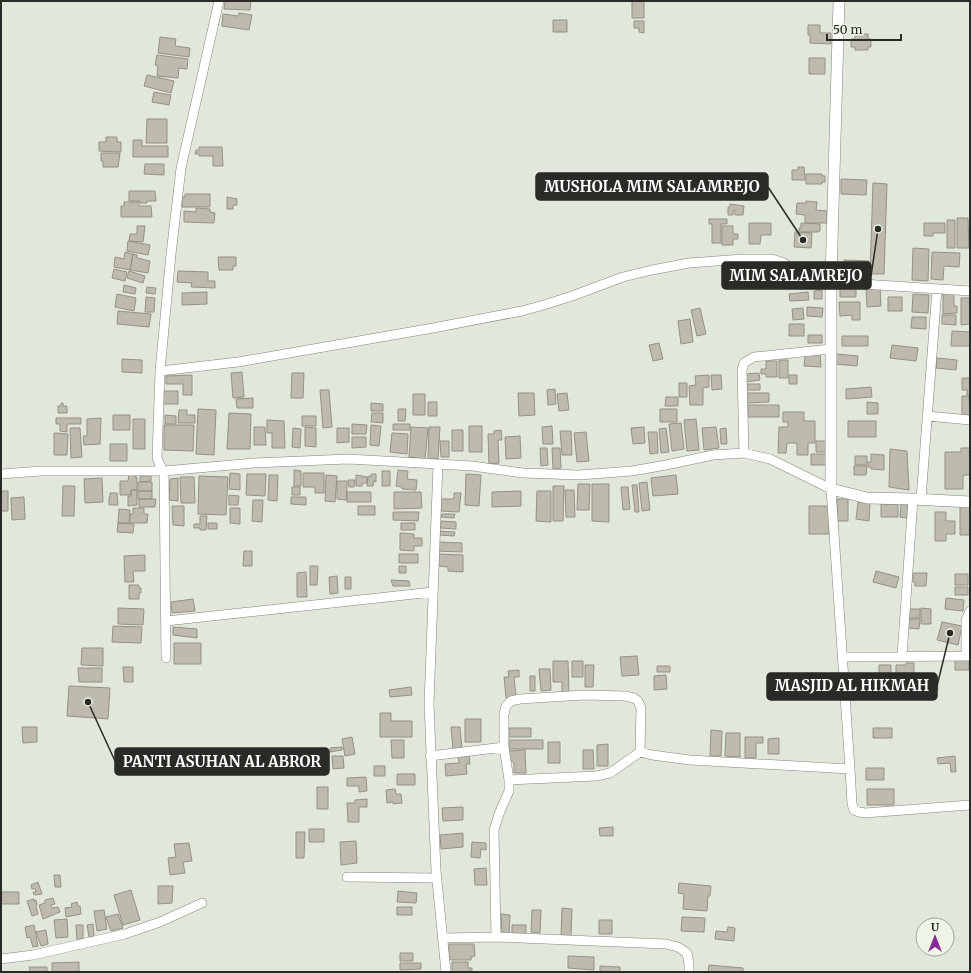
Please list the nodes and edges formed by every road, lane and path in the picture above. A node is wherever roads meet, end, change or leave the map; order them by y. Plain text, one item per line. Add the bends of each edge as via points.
1 (219, 1) edge
2 (839, 1) edge
3 (831, 279) junction
4 (937, 289) junction
5 (970, 291) edge
6 (831, 349) junction
7 (160, 371) junction
8 (927, 416) junction
9 (970, 420) edge
10 (744, 453) junction
11 (438, 464) junction
12 (164, 471) junction
13 (1, 474) edge
14 (831, 489) junction
15 (917, 499) junction
16 (970, 502) edge
17 (433, 592) junction
18 (970, 611) edge
19 (166, 621) junction
20 (902, 656) junction
21 (968, 656) edge
22 (842, 657) junction
23 (166, 658) dead end
24 (504, 747) junction
25 (640, 752) junction
26 (430, 756) junction
27 (850, 769) junction
28 (509, 780) junction
29 (970, 805) edge
30 (347, 877) dead end
31 (436, 878) junction
32 (202, 903) dead end
33 (496, 937) junction
34 (442, 938) junction
35 (1, 960) edge
36 (446, 972) edge
37 (689, 972) edge

1 - 7 street via 181,168
2 - 3 street
3 - 4 street
3 - 6 street
3 - 7 street via 799,277 784,263 772,259 689,263 623,278 522,310 238,362
4 - 5 street
4 - 8 street
6 - 10 street via 754,357 744,363
6 - 14 street
7 - 12 street via 157,458
8 - 9 street
8 - 15 street
10 - 11 street via 713,455 632,471 579,475 523,473
10 - 14 street via 770,459
11 - 12 street via 348,459
11 - 17 street
12 - 13 street via 41,471
12 - 19 street
14 - 15 street via 867,498
14 - 22 street
15 - 16 street
15 - 20 street
17 - 19 street
17 - 26 street
18 - 21 street via 966,620
19 - 23 street
20 - 21 street
20 - 22 street
22 - 27 street
24 - 25 street via 504,714 506,706 511,701 535,697 626,696 634,698 641,708
24 - 26 street
24 - 28 street
25 - 27 street via 690,760
25 - 28 street via 610,773 596,776
26 - 31 street
27 - 29 street via 852,804 854,810 859,812
28 - 33 street via 509,791 498,814 494,830
30 - 31 street
31 - 34 street
32 - 35 street via 125,934
33 - 34 street
33 - 37 street via 666,944 687,953
34 - 36 street

